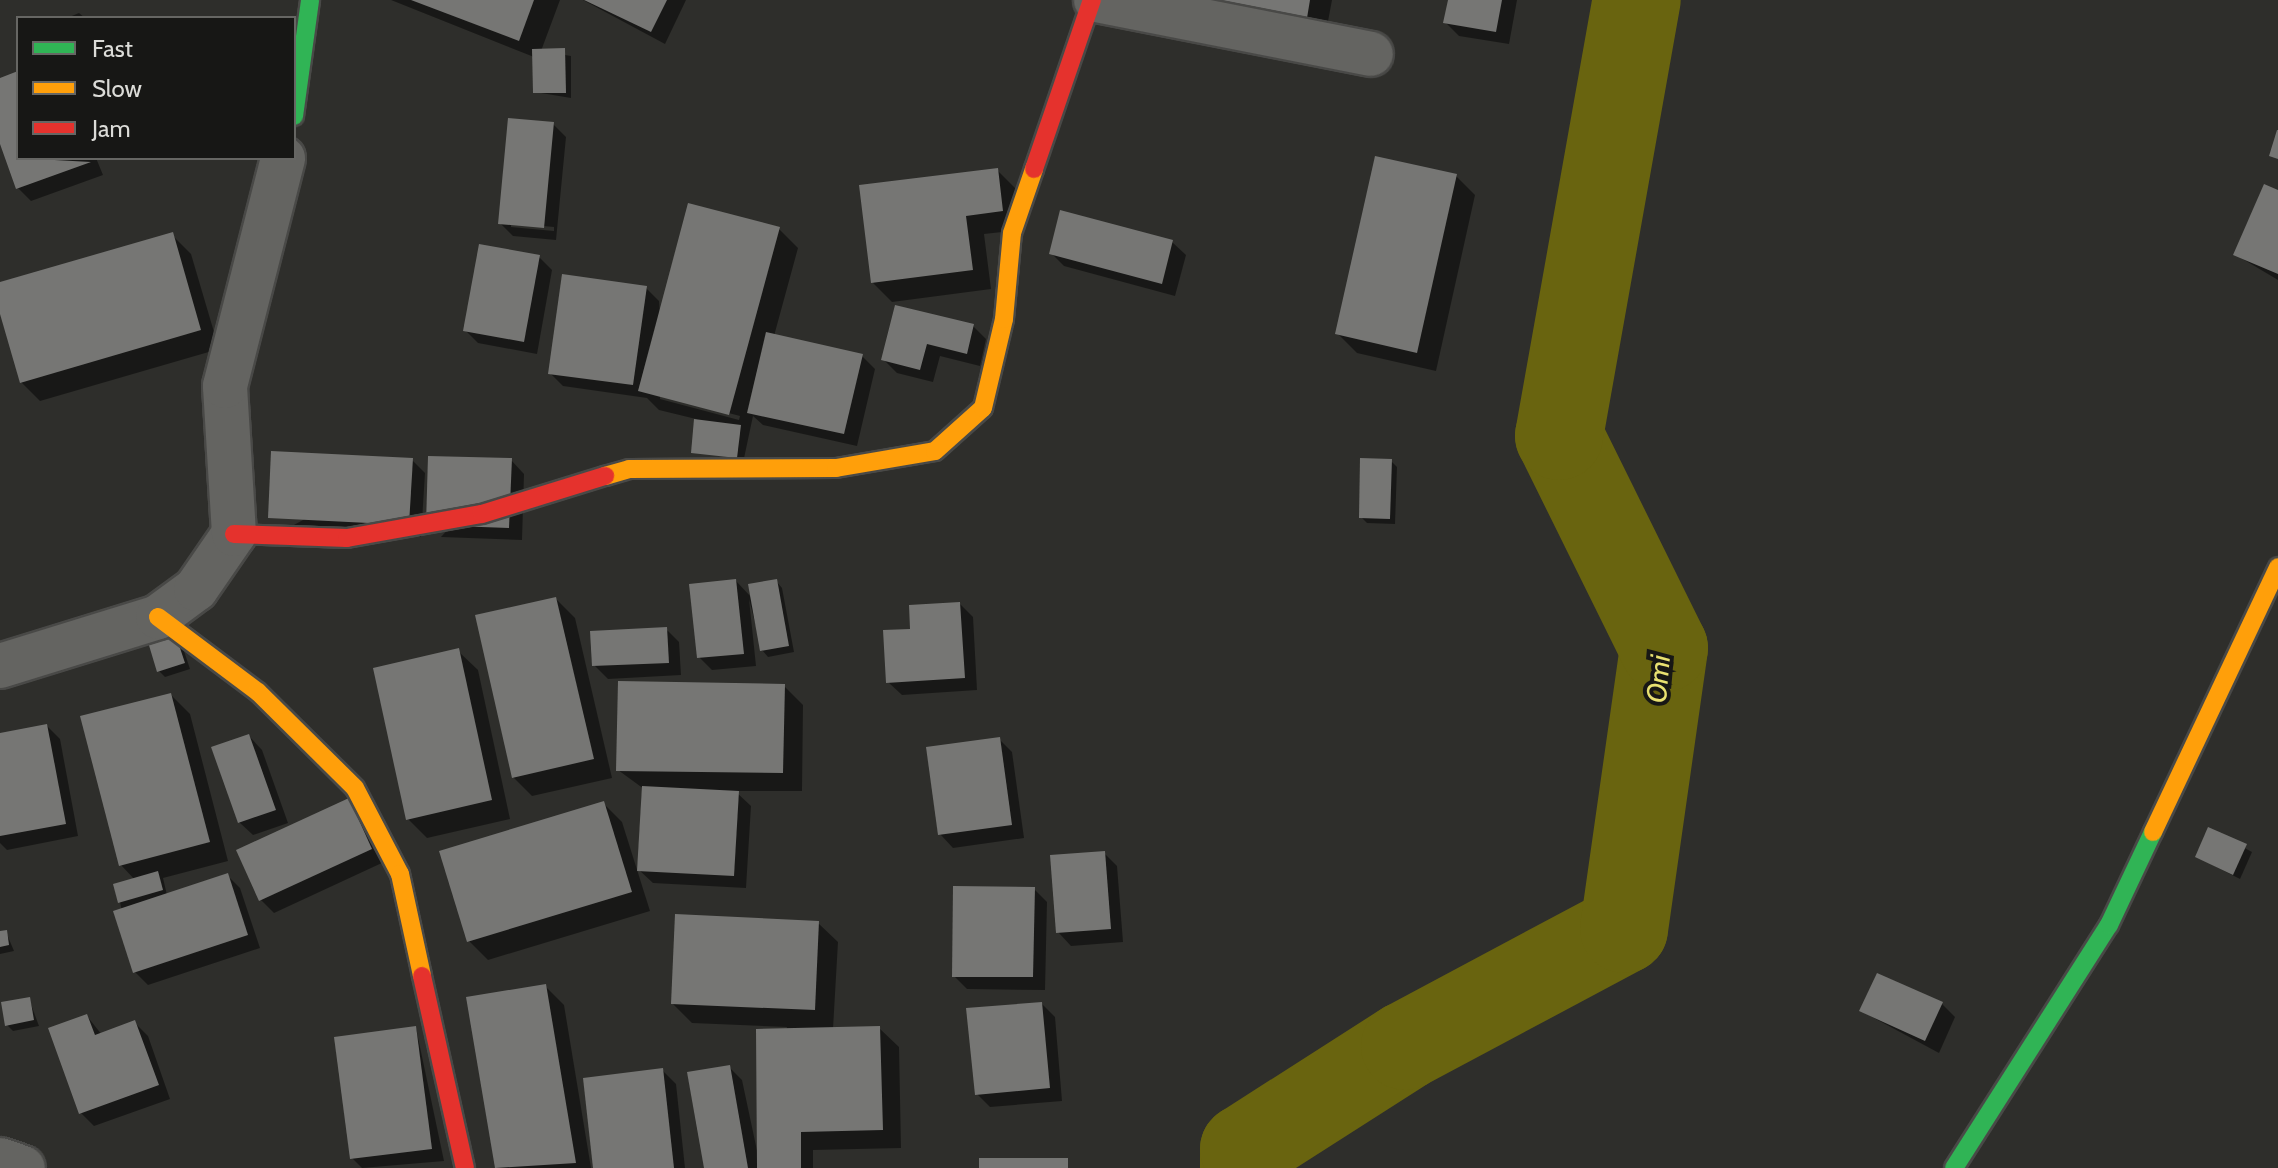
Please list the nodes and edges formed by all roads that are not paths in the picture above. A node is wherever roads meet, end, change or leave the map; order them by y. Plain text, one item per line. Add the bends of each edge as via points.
1 (310, 0) edge
2 (1094, 0) edge
3 (1371, 54) dead end
4 (296, 102) edge
5 (282, 160) edge
6 (234, 534) junction
7 (2278, 567) edge
8 (158, 617) junction
9 (0, 666) edge
10 (0, 1160) edge
11 (23, 1168) edge
12 (465, 1168) edge
13 (1954, 1168) edge

1 - 4 street
2 - 3 street
2 - 6 street via 1012,233 1004,319 983,408 935,451 836,468 629,469 482,514 347,538
5 - 6 street via 225,386
6 - 8 street via 196,589
7 - 13 street via 2109,925
8 - 9 street
8 - 12 street via 258,692 355,788 400,874
10 - 11 street

